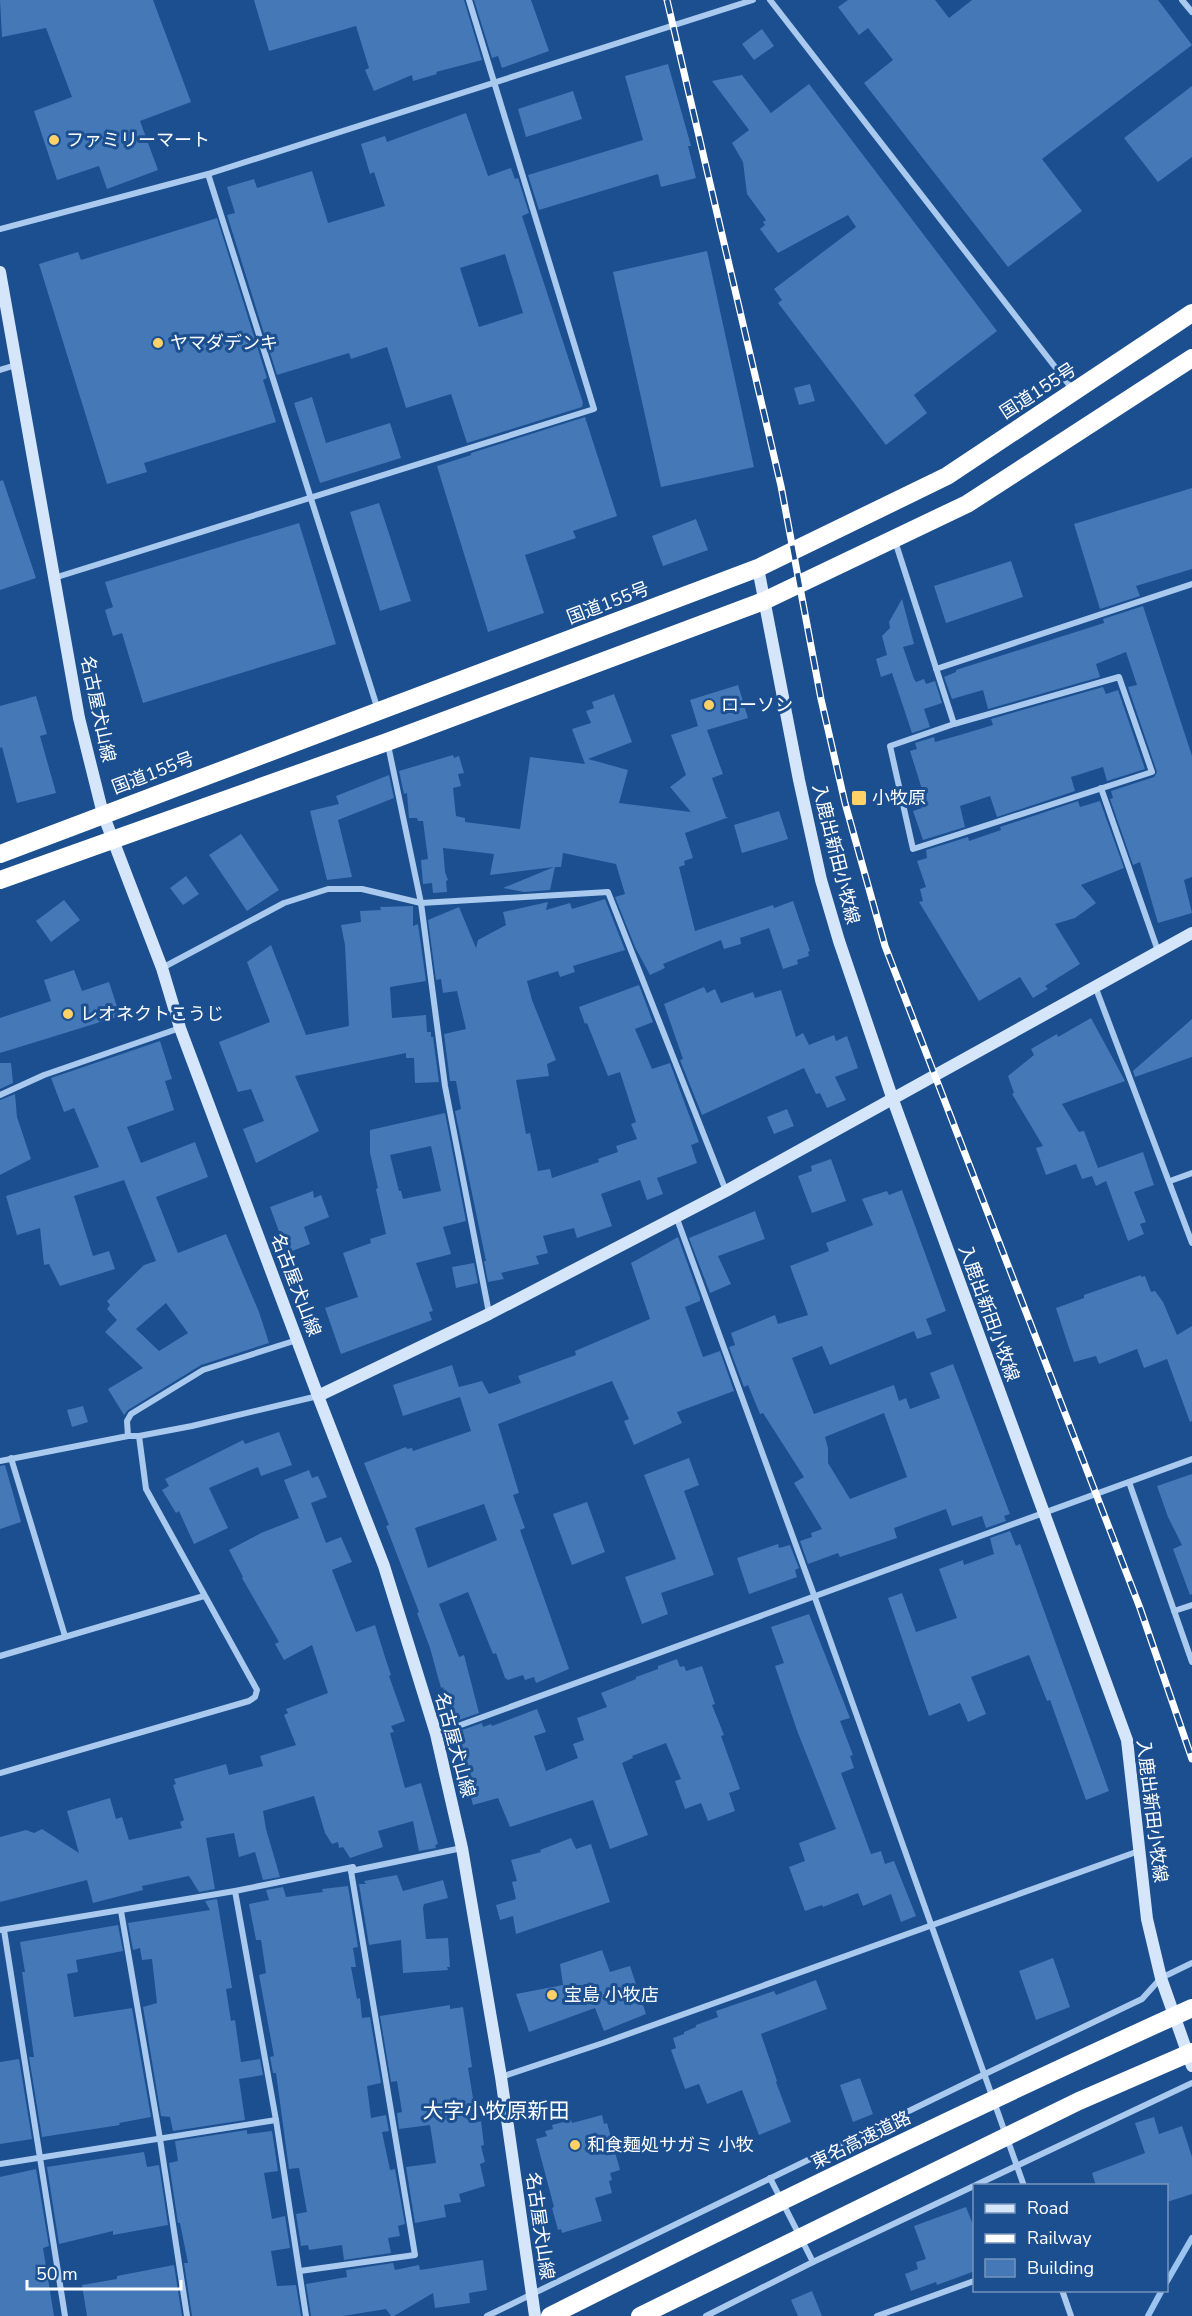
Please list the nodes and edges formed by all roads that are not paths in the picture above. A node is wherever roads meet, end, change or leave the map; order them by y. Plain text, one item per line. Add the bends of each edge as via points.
1 (469, 0) edge
2 (753, 0) edge
3 (770, 0) edge
4 (1182, 0) edge
5 (1192, 12) edge
6 (494, 82) junction
7 (208, 174) junction
8 (0, 229) edge
9 (0, 272) edge
10 (1192, 313) edge
11 (1192, 358) edge
12 (16, 365) junction
13 (0, 370) edge
14 (1075, 392) junction
15 (309, 499) junction
16 (895, 540) junction
17 (758, 568) junction
18 (54, 578) junction
19 (1192, 584) edge
20 (764, 601) junction
21 (936, 669) junction
22 (378, 711) junction
23 (954, 724) junction
24 (387, 742) junction
25 (1101, 788) junction
26 (103, 814) junction
27 (112, 840) junction
28 (0, 854) edge
29 (0, 880) edge
30 (421, 903) junction
31 (1192, 933) edge
32 (1158, 951) junction
33 (162, 968) junction
34 (1095, 986) junction
35 (180, 1028) junction
36 (0, 1095) edge
37 (893, 1100) junction
38 (1192, 1173) edge
39 (1170, 1181) junction
40 (726, 1191) junction
41 (676, 1216) junction
42 (1192, 1243) edge
43 (489, 1314) junction
44 (298, 1340) junction
45 (318, 1396) junction
46 (128, 1436) junction
47 (139, 1436) junction
48 (12, 1458) junction
49 (1192, 1459) edge
50 (0, 1461) edge
51 (1129, 1482) junction
52 (1043, 1514) junction
53 (814, 1595) junction
54 (204, 1596) junction
55 (1192, 1605) edge
56 (1174, 1611) junction
57 (65, 1636) junction
58 (0, 1656) edge
59 (1192, 1662) edge
60 (436, 1734) junction
61 (0, 1773) edge
62 (462, 1848) junction
63 (1139, 1851) junction
64 (351, 1871) junction
65 (235, 1891) junction
66 (120, 1911) junction
67 (931, 1925) junction
68 (2, 1930) edge
69 (1192, 1963) edge
70 (1161, 1978) junction
71 (1192, 2008) edge
72 (1192, 2052) edge
73 (1192, 2066) edge
74 (985, 2074) junction
75 (501, 2077) junction
76 (1192, 2083) edge
77 (276, 2120) junction
78 (160, 2139) junction
79 (39, 2158) junction
80 (0, 2164) edge
81 (1016, 2166) junction
82 (770, 2178) junction
83 (978, 2184) edge
84 (1023, 2184) edge
85 (973, 2186) edge
86 (813, 2262) junction
87 (300, 2271) junction
88 (973, 2282) edge
89 (1063, 2292) edge
90 (531, 2294) junction
91 (65, 2316) edge
92 (187, 2316) edge
93 (306, 2316) edge
94 (487, 2316) edge
95 (535, 2316) edge
96 (550, 2316) edge
97 (639, 2316) edge
98 (706, 2316) edge
99 (877, 2316) edge
100 (1071, 2316) edge

1 - 6 street
2 - 6 street
3 - 14 street
4 - 5 street
6 - 7 street
6 - 15 street via 594,409
7 - 8 street
7 - 15 street
9 - 12 main road, 名古屋犬山線
10 - 14 highway, 国道155号
11 - 16 highway via 967,504
12 - 13 street
12 - 18 main road, 名古屋犬山線
14 - 17 highway, 国道155号 via 947,476
15 - 18 street
15 - 22 street
16 - 20 highway
16 - 21 street
17 - 20 main road, 入鹿出新田小牧線
17 - 22 highway, 国道155号
18 - 26 main road, 名古屋犬山線 via 79,718
19 - 21 street
20 - 24 highway
20 - 37 main road, 入鹿出新田小牧線 via 821,880
21 - 23 street
22 - 26 highway, 国道155号
23 - 25 street via 1119,677 1152,772
23 - 25 street via 890,746 913,849
24 - 27 highway
24 - 30 street
25 - 32 street
26 - 27 main road, 名古屋犬山線
26 - 28 highway, 国道155号
27 - 29 highway
27 - 33 main road, 名古屋犬山線
30 - 33 street via 362,889 328,889 284,903
30 - 40 street via 608,892
30 - 43 street via 445,1086
31 - 32 main road
32 - 34 main road
33 - 35 main road, 名古屋犬山線
34 - 37 main road
34 - 39 street
35 - 36 street via 44,1075
35 - 44 main road, 名古屋犬山線
37 - 40 main road
37 - 52 main road, 入鹿出新田小牧線
38 - 39 street
39 - 42 street
40 - 41 main road
41 - 43 main road
41 - 53 street
43 - 45 main road
44 - 45 main road, 名古屋犬山線
44 - 46 street via 203,1370 130,1414
45 - 47 street
45 - 60 main road, 名古屋犬山線 via 384,1566
46 - 47 street
46 - 48 street
47 - 54 street via 146,1489
48 - 50 street
48 - 57 street
49 - 51 street
51 - 52 street
51 - 56 street
52 - 53 street
52 - 63 main road, 入鹿出新田小牧線 via 1127,1740
53 - 60 street
53 - 67 street
54 - 57 street
54 - 61 street via 257,1690 255,1697
55 - 56 street
56 - 59 street
57 - 58 street
60 - 62 main road, 名古屋犬山線
62 - 64 street
62 - 75 main road, 名古屋犬山線
63 - 67 street
63 - 70 main road, 入鹿出新田小牧線
64 - 65 street via 353,1867
64 - 87 street via 415,2255
65 - 66 street
65 - 77 street
66 - 68 street
66 - 78 street
67 - 74 street
67 - 75 street
68 - 79 street
69 - 70 street
70 - 73 main road, 入鹿出新田小牧線
70 - 74 street via 1142,2000
71 - 96 highway, 東名高速道路, bridge via 776,2204
72 - 97 highway, bridge via 1079,2101
74 - 81 street
74 - 82 street
75 - 90 main road, 名古屋犬山線
76 - 81 street
77 - 78 street
77 - 87 street
78 - 79 street
78 - 92 street
79 - 80 street
79 - 91 street
81 - 83 street
81 - 84 street
82 - 86 street
82 - 90 street
85 - 86 street
86 - 98 street
87 - 93 street
88 - 99 street
89 - 100 street
90 - 94 street
90 - 95 main road, 名古屋犬山線

